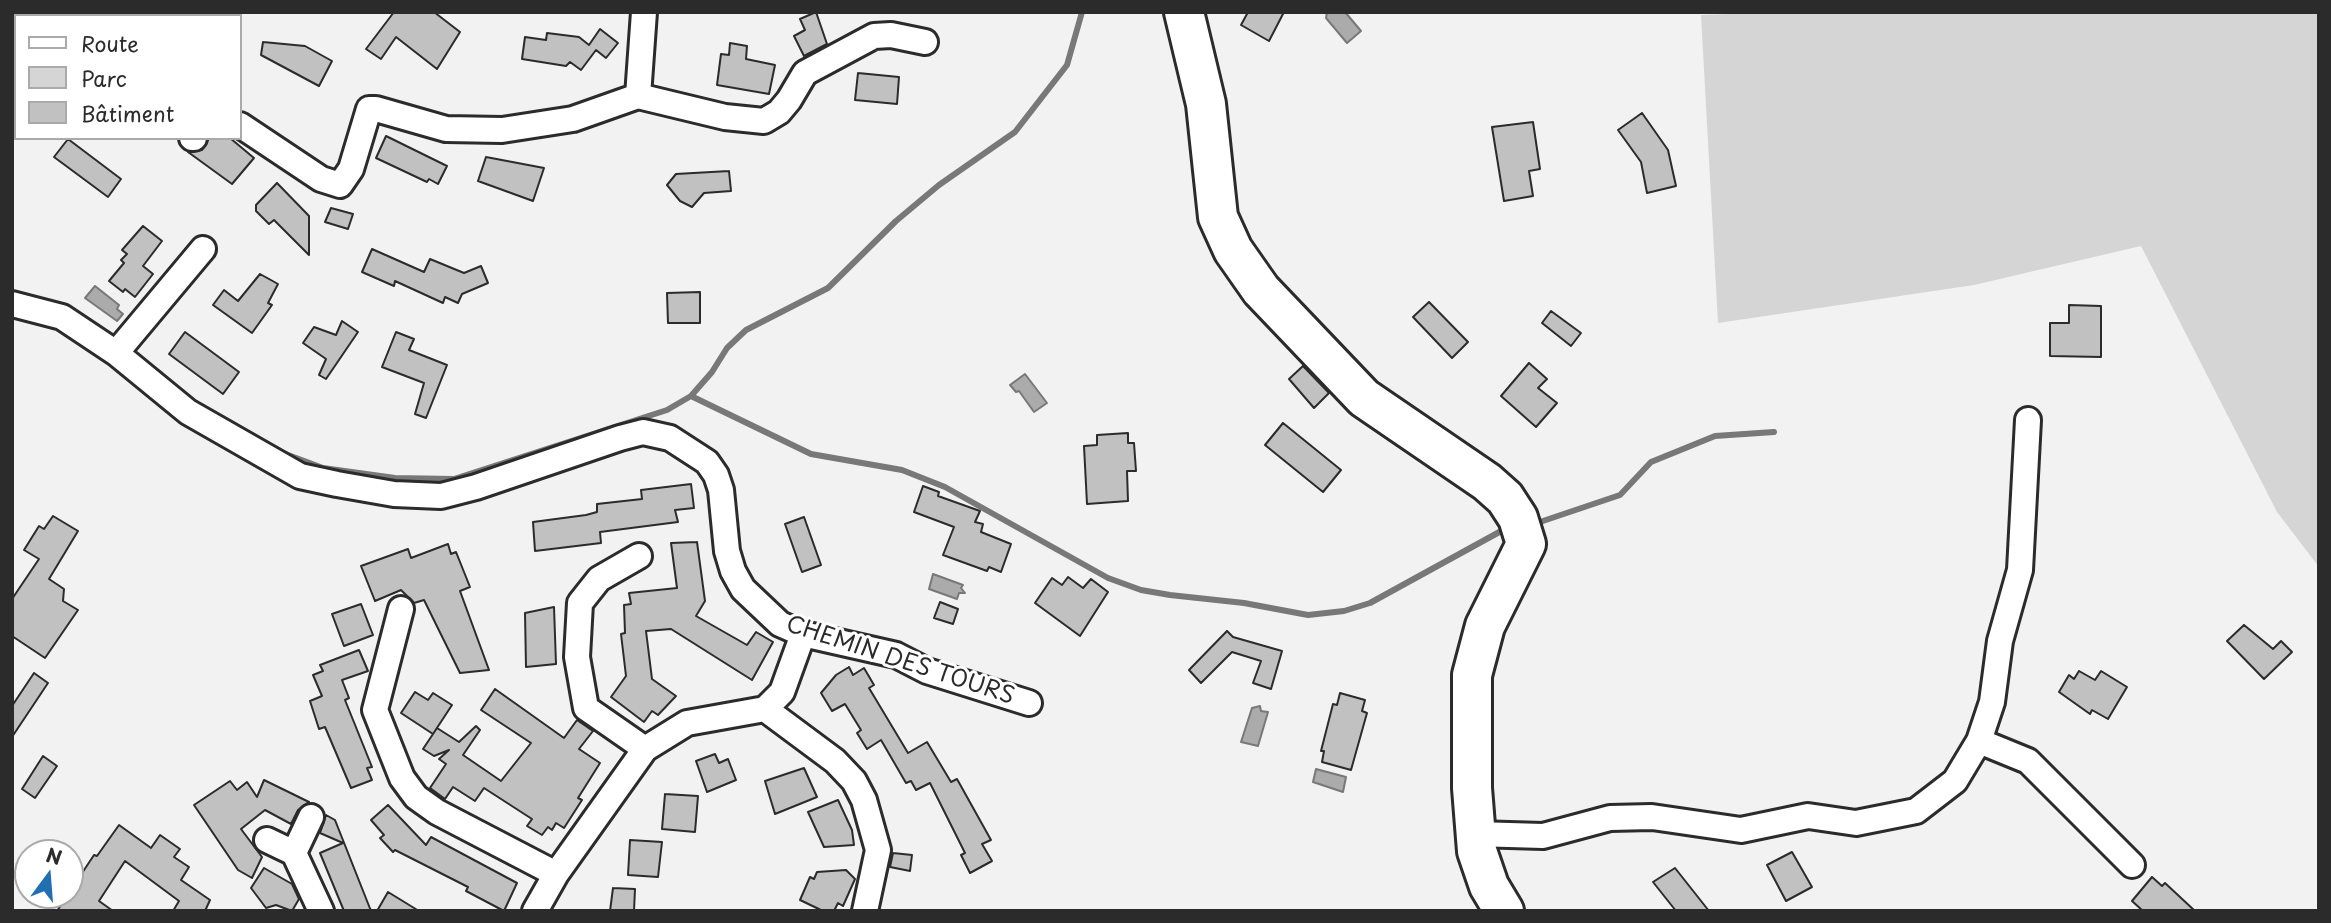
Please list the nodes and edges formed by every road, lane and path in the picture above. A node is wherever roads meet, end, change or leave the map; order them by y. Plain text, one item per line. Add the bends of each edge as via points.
1 (644, 12) edge
2 (1184, 12) edge
3 (925, 42) dead end
4 (638, 96) junction
5 (242, 126) edge
6 (203, 249) dead end
7 (12, 304) edge
8 (116, 353) junction
9 (2028, 420) dead end
10 (639, 556) dead end
11 (401, 609) dead end
12 (803, 634) junction
13 (1029, 704) dead end
14 (765, 709) junction
15 (1979, 741) junction
16 (645, 749) junction
17 (311, 817) dead end
18 (1475, 834) junction
19 (267, 840) dead end
20 (294, 853) junction
21 (2132, 865) dead end
22 (556, 874) junction
23 (321, 911) edge
24 (535, 911) edge
25 (865, 911) edge
26 (1504, 911) edge

1 - 4 street
2 - 18 main road via 1206,104 1217,217 1233,250 1261,290 1364,398 1487,482 1518,518 1526,544 1485,626 1472,675
3 - 4 street via 874,36 805,73 784,106 764,121 725,117
4 - 5 street via 573,119 502,130 446,129 369,109 351,169 340,185 321,179
6 - 8 street
7 - 8 street, CHEMIN DES TOURS via 62,317
8 - 12 street, CHEMIN DES TOURS via 188,412 300,475 394,494 442,496 620,438 657,433 708,462 721,490 727,551 738,580 780,624
9 - 15 street via 2020,570 2000,640 1992,702
10 - 16 street via 599,579 580,603 577,657 586,708
11 - 22 street via 374,710 402,778 416,797 437,812
12 - 13 street, CHEMIN DES TOURS via 896,655 928,671
12 - 14 street via 782,692
14 - 16 street via 687,723
14 - 25 street via 835,761 864,800 878,850
15 - 18 street via 1955,781 1916,811 1856,823 1808,816 1741,830 1652,817 1610,818 1542,836
15 - 21 street via 2028,761
16 - 22 street
17 - 20 street
18 - 26 main road via 1489,886
19 - 20 street
20 - 23 street
22 - 24 street

